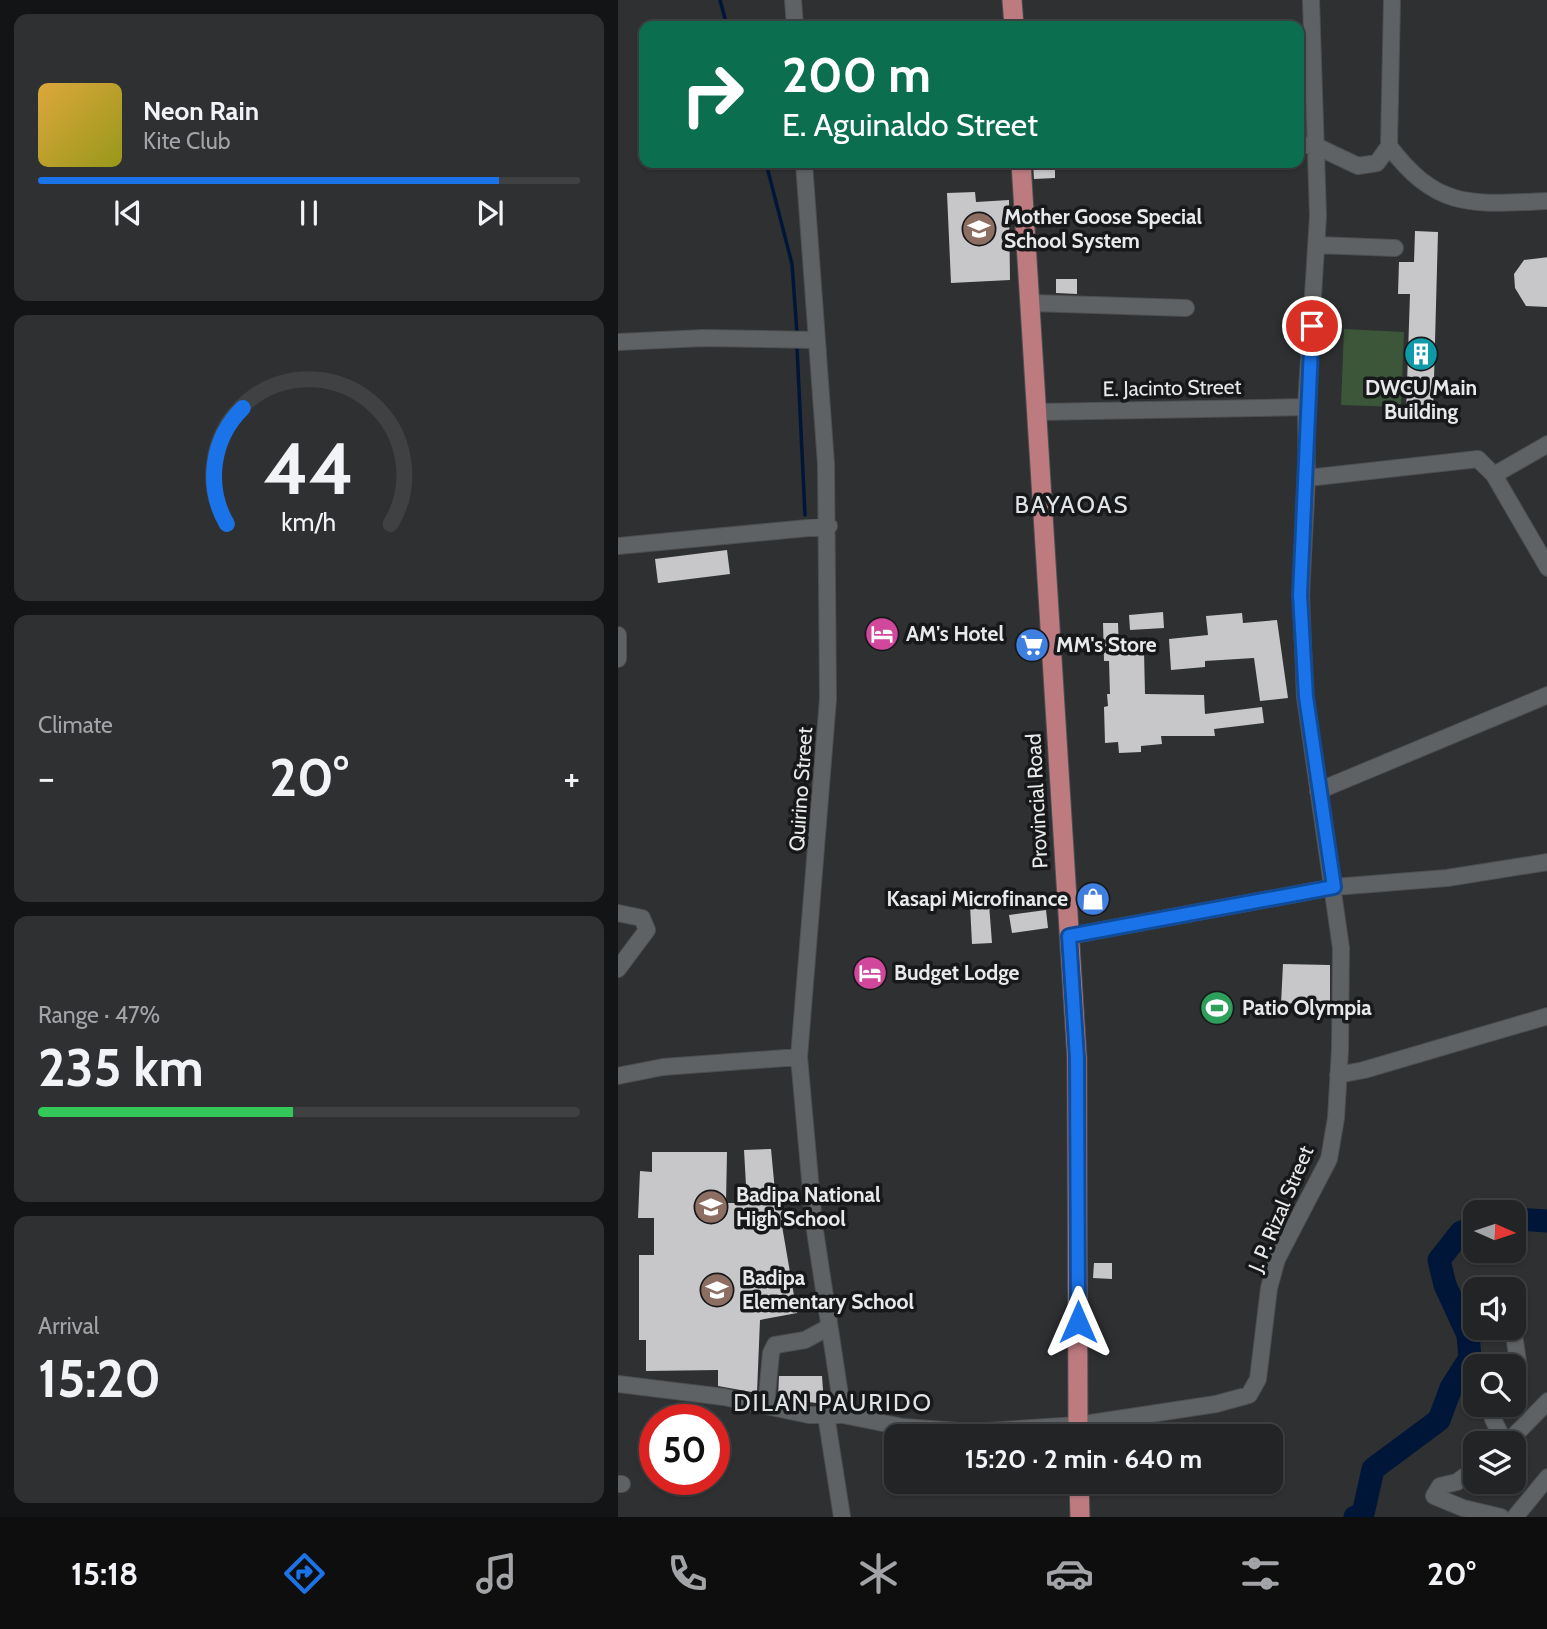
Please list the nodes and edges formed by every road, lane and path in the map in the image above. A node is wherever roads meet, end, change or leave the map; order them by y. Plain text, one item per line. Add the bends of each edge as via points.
1 (793, 0) edge
2 (1012, 0) edge
3 (1311, 0) edge
4 (1392, 0) edge
5 (795, 21) edge
6 (1014, 21) edge
7 (1304, 145) edge
8 (1316, 146) junction
9 (1389, 146) junction
10 (804, 168) edge
11 (1021, 168) edge
12 (1547, 201) edge
13 (1317, 244) junction
14 (1396, 248) dead end
15 (1032, 303) junction
16 (1186, 308) dead end
17 (815, 340) junction
18 (618, 342) edge
19 (1306, 407) junction
20 (1038, 412) junction
21 (1547, 444) edge
22 (1494, 475) junction
23 (1307, 478) junction
24 (829, 526) junction
25 (1541, 539) edge
26 (618, 546) edge
27 (1547, 568) edge
28 (618, 635) edge
29 (618, 659) edge
30 (1547, 695) edge
31 (1318, 791) junction
32 (1547, 862) edge
33 (1334, 887) junction
34 (618, 913) edge
35 (1069, 936) junction
36 (618, 969) edge
37 (1547, 1016) edge
38 (799, 1058) junction
39 (1338, 1074) junction
40 (618, 1076) edge
41 (829, 1327) junction
42 (618, 1384) edge
43 (1547, 1401) edge
44 (766, 1406) junction
45 (834, 1415) junction
46 (886, 1424) edge
47 (1078, 1424) edge
48 (1114, 1424) edge
49 (1518, 1431) edge
50 (1547, 1477) edge
51 (1463, 1478) edge
52 (1079, 1494) edge
53 (842, 1517) edge
54 (1080, 1517) edge
55 (1501, 1517) edge
56 (1515, 1517) edge

1 - 5 street
2 - 6 main road
3 - 8 street, J. P. Rizal Street
4 - 9 street
7 - 8 street
8 - 9 street via 1358,166 1377,163
8 - 13 street, J. P. Rizal Street
9 - 12 street via 1423,185 1472,204
10 - 17 street, Quirino Street
11 - 15 main road, Provincial Road
13 - 14 street
13 - 19 street, J. P. Rizal Street
15 - 16 street
15 - 20 main road, Provincial Road
17 - 18 street
17 - 24 street, Quirino Street
19 - 20 street, E. Jacinto Street
19 - 23 street, J. P. Rizal Street
20 - 35 main road, Provincial Road
21 - 22 street
22 - 23 street via 1478,459 1466,459
22 - 25 street
23 - 31 street, J. P. Rizal Street via 1300,595
24 - 26 street
24 - 38 street, Quirino Street via 828,699
25 - 27 street
28 - 29 street
30 - 31 street
31 - 33 street, J. P. Rizal Street
32 - 33 street via 1447,878
33 - 35 street
33 - 39 street, J. P. Rizal Street via 1342,992
34 - 36 street via 642,918 647,930
35 - 47 main road, Provincial Road via 1077,1058
37 - 39 street
38 - 40 street via 663,1067
38 - 41 street, Quirino Street
39 - 48 street, J. P. Rizal Street via 1329,1159 1278,1259 1258,1379 1249,1395
41 - 44 street via 805,1340 776,1345 771,1353
41 - 45 street, Quirino Street
42 - 44 street, J. P. Rizal Street
43 - 49 street
44 - 45 street, J. P. Rizal Street
45 - 46 street, J. P. Rizal Street
45 - 53 street, Quirino Street
50 - 56 street
51 - 55 street via 1440,1486 1434,1496
52 - 54 main road

